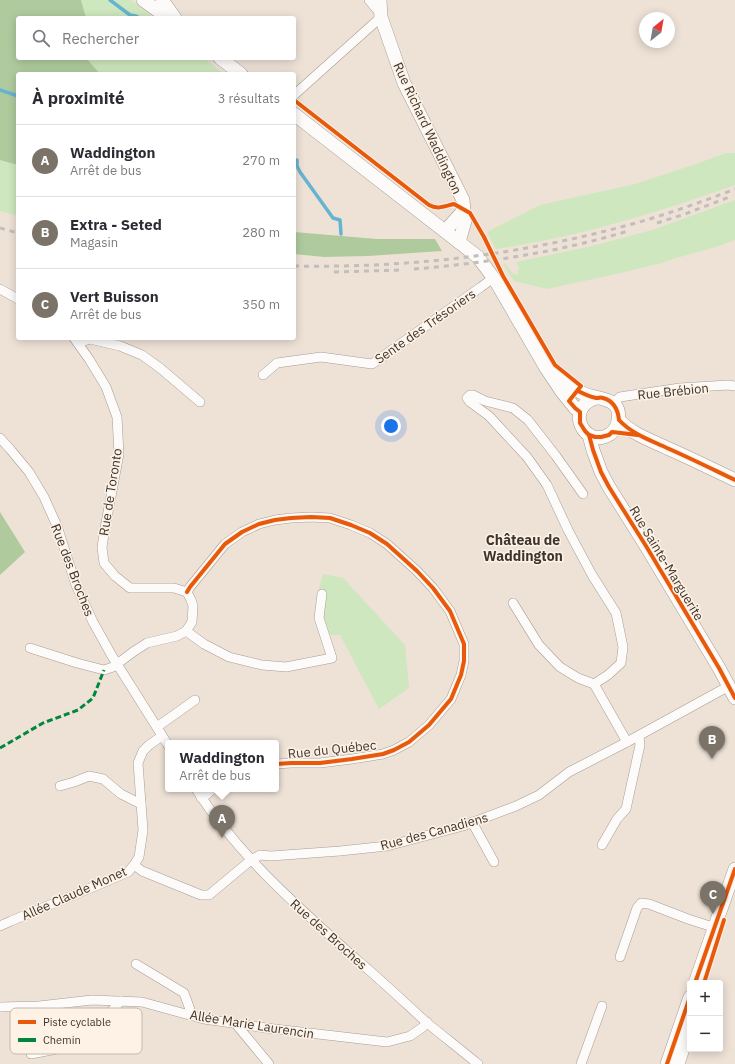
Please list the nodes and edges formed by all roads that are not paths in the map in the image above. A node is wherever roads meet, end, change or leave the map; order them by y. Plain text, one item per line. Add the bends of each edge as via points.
1 (143, 0) edge
2 (162, 0) edge
3 (369, 0) edge
4 (380, 10) edge
5 (165, 16) edge
6 (174, 16) edge
7 (223, 60) edge
8 (238, 72) edge
9 (296, 93) edge
10 (296, 116) edge
11 (464, 210) junction
12 (445, 231) junction
13 (459, 242) junction
14 (494, 280) junction
15 (0, 289) edge
16 (16, 298) edge
17 (76, 340) edge
18 (94, 340) edge
19 (546, 368) junction
20 (263, 374) dead end
21 (735, 386) edge
22 (596, 398) junction
23 (200, 402) dead end
24 (613, 404) junction
25 (580, 412) junction
26 (618, 420) junction
27 (601, 435) junction
28 (638, 435) junction
29 (0, 438) edge
30 (735, 480) edge
31 (583, 494) dead end
32 (187, 592) junction
33 (322, 594) dead end
34 (513, 602) dead end
35 (186, 631) junction
36 (30, 648) dead end
37 (117, 663) junction
38 (594, 684) junction
39 (732, 692) edge
40 (196, 700) dead end
41 (156, 727) junction
42 (162, 736) junction
43 (639, 736) junction
44 (165, 740) edge
45 (627, 742) junction
46 (279, 764) edge
47 (60, 786) dead end
48 (198, 792) edge
49 (210, 792) edge
50 (201, 798) junction
51 (141, 804) junction
52 (472, 822) junction
53 (602, 845) dead end
54 (251, 860) junction
55 (494, 862) dead end
56 (134, 865) junction
57 (735, 869) edge
58 (735, 888) edge
59 (0, 926) edge
60 (717, 928) junction
61 (620, 957) dead end
62 (136, 964) dead end
63 (696, 980) edge
64 (705, 980) edge
65 (121, 1001) junction
66 (602, 1006) dead end
67 (687, 1006) edge
68 (0, 1007) edge
69 (114, 1008) edge
70 (192, 1015) junction
71 (427, 1022) junction
72 (235, 1023) junction
73 (687, 1036) edge
74 (269, 1064) edge
75 (478, 1064) edge
76 (581, 1064) edge
77 (667, 1064) edge
78 (678, 1064) edge

1 - 5 main road
2 - 6 main road
3 - 4 street
4 - 9 street
4 - 11 main road, Rue Richard Waddington via 404,83 463,200
7 - 8 main road
10 - 12 main road
11 - 12 main road, Rue Richard Waddington
11 - 13 main road, Rue Richard Waddington via 466,221
12 - 13 main road
13 - 14 main road via 478,257
14 - 19 main road
14 - 20 street, Sente des Trésoriers via 489,281 372,364 321,357 277,363
15 - 16 street
17 - 32 street, Rue de Toronto via 106,387 117,417 119,454 102,547 104,563 130,588 174,588
18 - 23 street via 142,355
19 - 22 main road via 571,387
19 - 25 main road via 562,392
21 - 24 street, Rue Brébion via 680,388 620,397
22 - 24 main road via 608,400
22 - 25 main road via 586,402
24 - 26 main road via 617,409
25 - 27 main road via 580,422 585,432
26 - 27 main road via 617,425
26 - 28 main road
27 - 28 main road
27 - 39 main road, Rue Sainte-Marguerite via 593,450 601,472
28 - 30 main road
29 - 37 street, Rue des Broches via 29,472 44,497 57,526 76,585 93,622
31 - 38 street via 528,420 513,408 474,395 467,398 489,416 527,456 547,485 592,575 616,612 623,647 621,663
32 - 35 street via 193,606 192,622
32 - 46 street, Rue du Québec via 225,544 242,532 275,520 330,518 370,533 387,544 433,588 450,611 464,644 464,661 451,699 429,725 409,742 383,754 327,762
33 - 35 street via 318,618 332,658 286,667 262,665 229,657
34 - 38 street via 539,645 560,667
35 - 37 street via 177,636 147,643
36 - 37 street via 104,670
37 - 41 street, Rue des Broches
38 - 45 street
39 - 43 street, Rue des Canadiens
40 - 41 street
41 - 42 street, Rue des Broches
42 - 44 street, Rue des Broches
42 - 51 street via 143,751 138,763
43 - 45 street, Rue des Canadiens
43 - 53 street via 640,745 626,809
45 - 52 street, Rue des Canadiens via 569,772 539,795
47 - 51 street via 89,776 104,779 121,794
48 - 50 street, Rue des Broches
49 - 50 street
50 - 54 street, Rue des Broches
51 - 56 street via 143,830 139,857
52 - 54 street, Rue des Canadiens via 387,846 260,855
52 - 55 street
54 - 56 street, Allée Claude Monet via 209,895 201,895 142,871
54 - 71 street, Rue des Broches via 316,923
56 - 59 street, Allée Claude Monet via 122,875
57 - 60 main road
58 - 60 main road
60 - 61 street via 641,903
60 - 63 main road
60 - 64 main road
62 - 70 street via 184,993
65 - 68 street, Allée Marie Laurencin via 92,1000
65 - 69 street
65 - 70 street, Allée Marie Laurencin via 142,1002
66 - 76 street
67 - 77 main road
70 - 72 street, Allée Marie Laurencin
71 - 72 street, Allée Marie Laurencin via 410,1036 387,1042
71 - 75 street, Rue des Broches
72 - 74 street
73 - 78 main road

